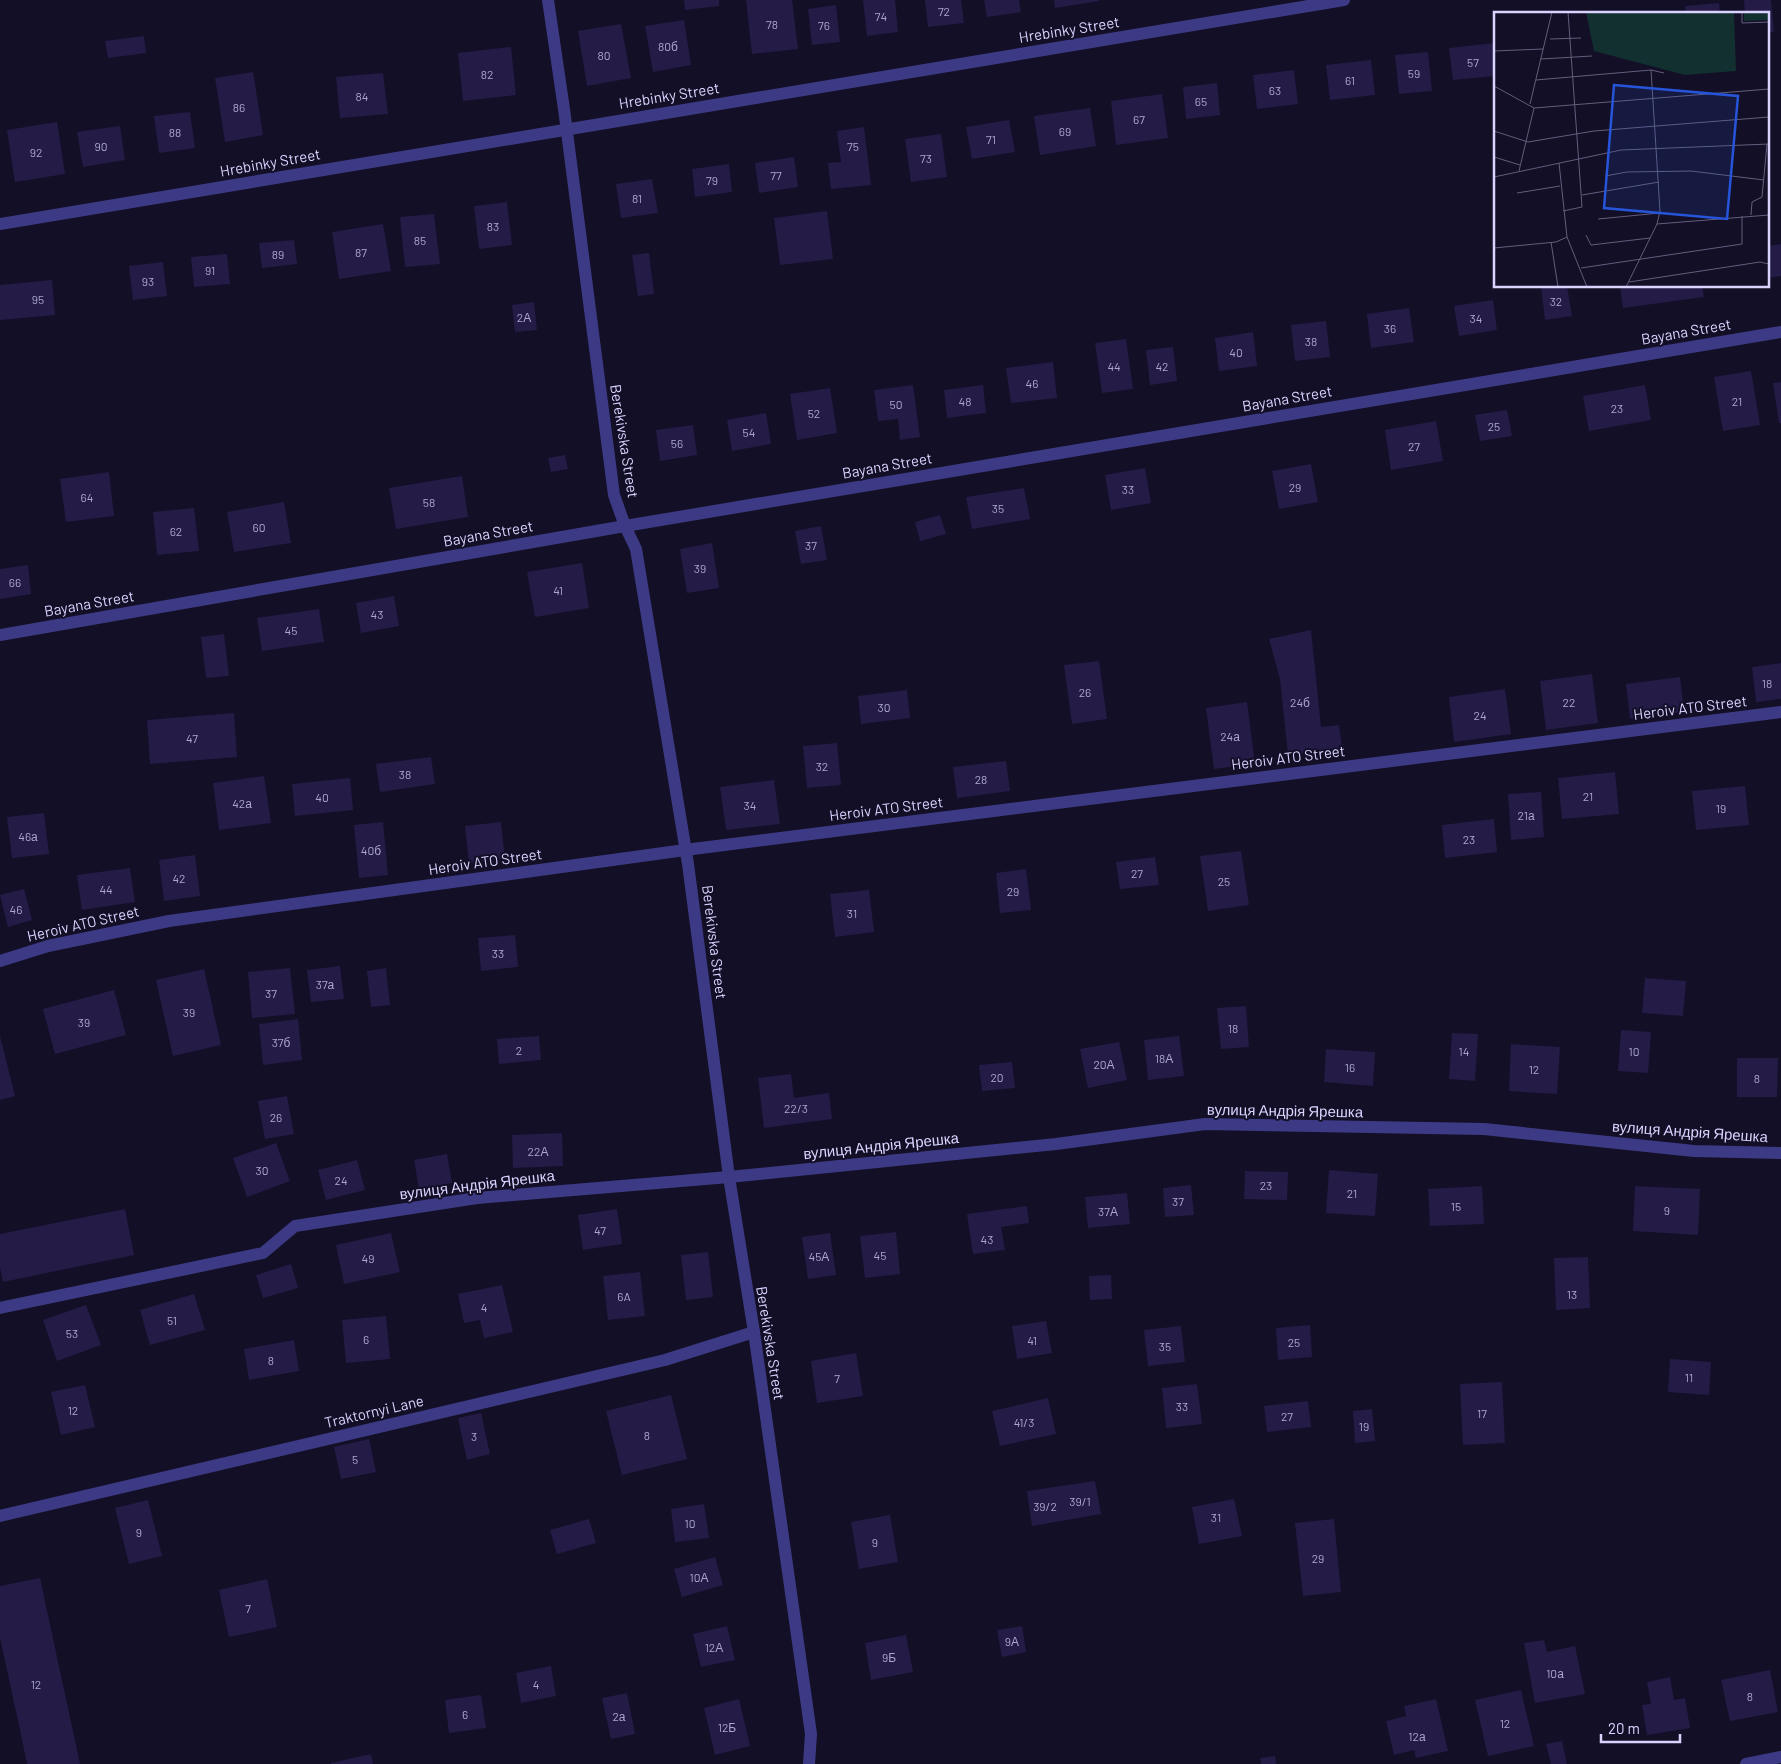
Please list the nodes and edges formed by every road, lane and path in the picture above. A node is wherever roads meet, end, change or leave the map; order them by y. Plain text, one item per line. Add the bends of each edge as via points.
1 (548, 0) edge
2 (1344, 0) edge
3 (566, 129) junction
4 (0, 224) edge
5 (1781, 332) edge
6 (625, 526) junction
7 (0, 635) edge
8 (1781, 712) edge
9 (685, 850) junction
10 (0, 960) edge
11 (1781, 1153) edge
12 (729, 1177) junction
13 (0, 1308) edge
14 (754, 1332) junction
15 (0, 1516) edge
16 (1781, 1757) edge
17 (809, 1764) edge
18 (1746, 1764) edge

1 - 3 street, Berekivska Street
2 - 3 street, Hrebinky Street
3 - 4 street, Hrebinky Street
3 - 6 street, Berekivska Street via 614,494
5 - 6 street, Bayana Street
6 - 7 street, Bayana Street
6 - 9 street, Berekivska Street via 636,549
8 - 9 street, Heroiv ATO Street
9 - 10 street, Heroiv ATO Street via 169,920 48,946
9 - 12 street, Berekivska Street
11 - 12 street, вулиця Андрія Ярешка via 1694,1151 1484,1130 1205,1124 1056,1144
12 - 13 street, вулиця Андрія Ярешка via 477,1198 294,1226 262,1253
12 - 14 street, Berekivska Street
14 - 15 street, Traktornyi Lane via 665,1360
14 - 17 street, Berekivska Street via 812,1734
16 - 18 street

